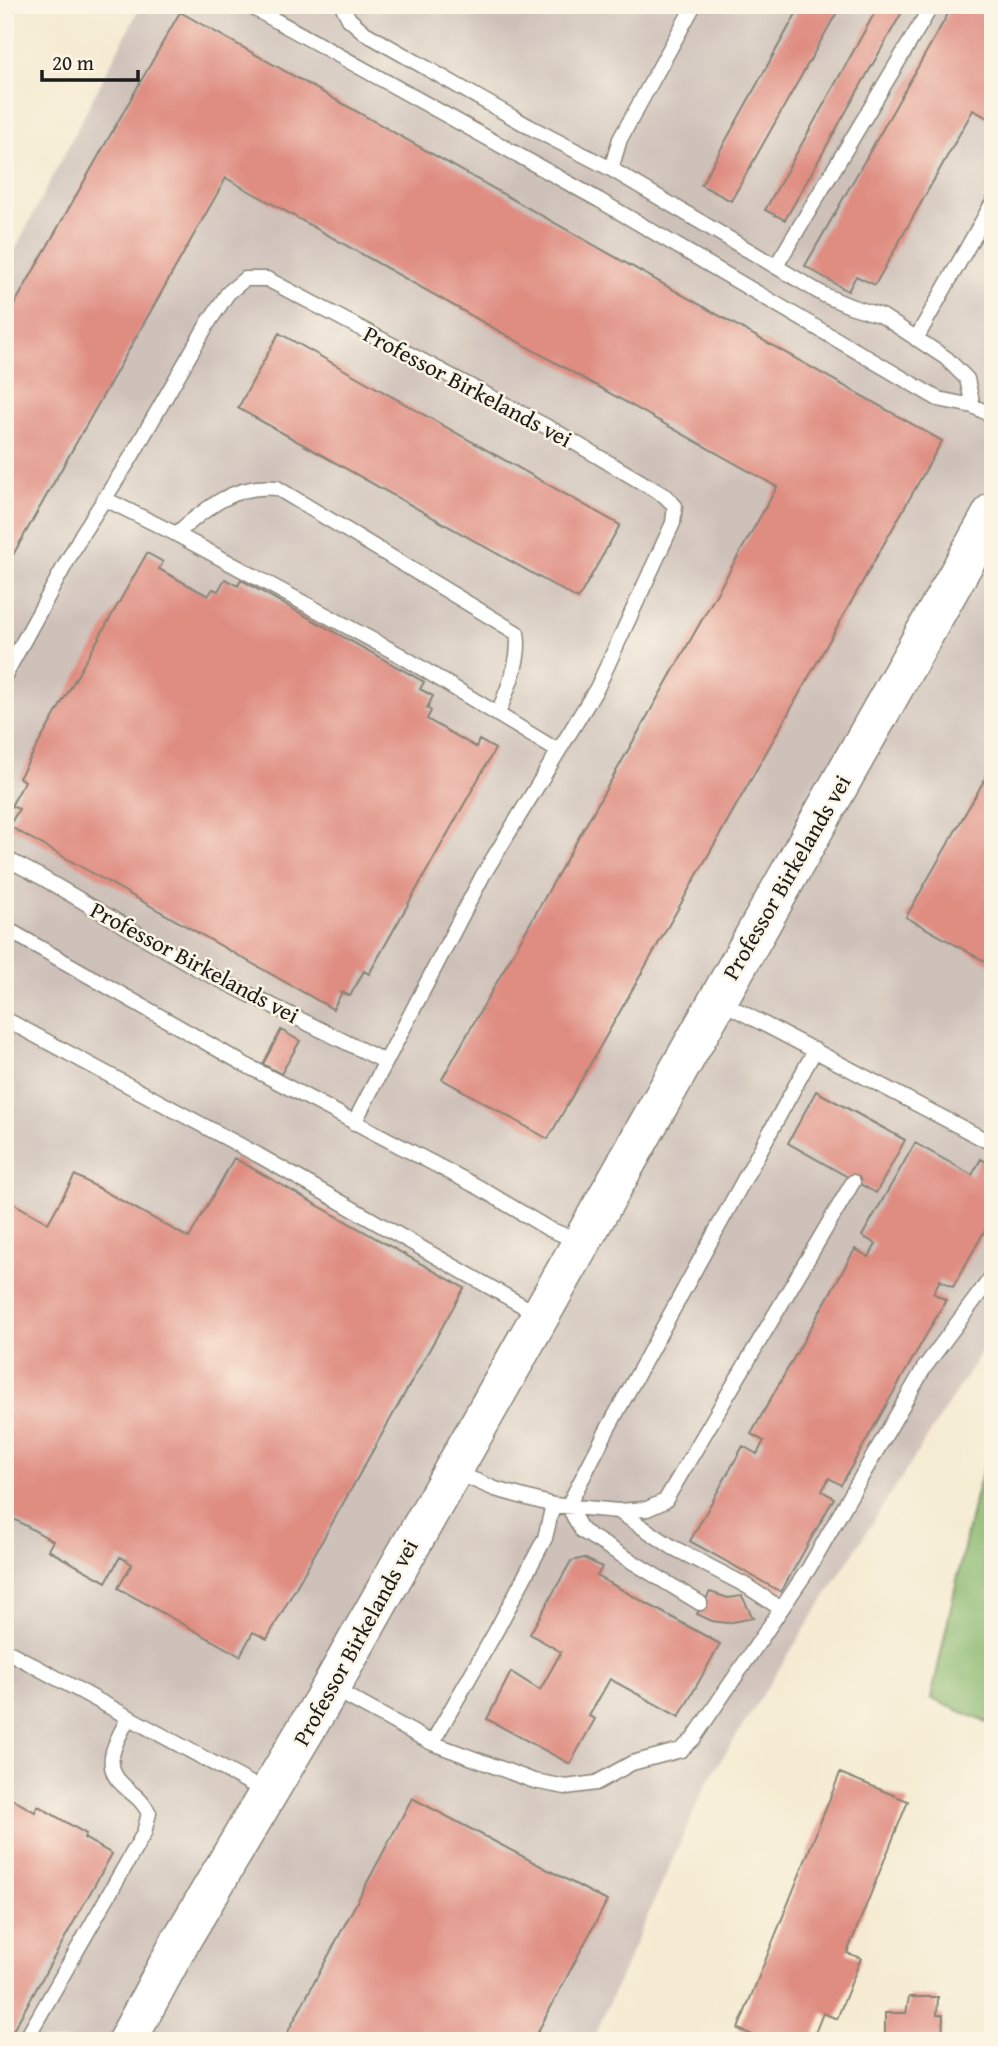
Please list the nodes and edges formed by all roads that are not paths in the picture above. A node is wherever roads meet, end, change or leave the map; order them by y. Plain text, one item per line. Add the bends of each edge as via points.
1 (248, 5) edge
2 (342, 5) edge
3 (694, 5) edge
4 (932, 5) edge
5 (611, 170) junction
6 (993, 202) edge
7 (776, 266) junction
8 (916, 339) junction
9 (973, 406) junction
10 (993, 416) edge
11 (105, 499) junction
12 (993, 512) edge
13 (176, 534) junction
14 (5, 675) edge
15 (498, 714) junction
16 (558, 751) junction
17 (5, 858) edge
18 (5, 928) edge
19 (717, 999) junction
20 (7, 1023) edge
21 (816, 1050) junction
22 (386, 1062) junction
23 (354, 1123) junction
24 (993, 1144) edge
25 (853, 1182) dead end
26 (581, 1242) junction
27 (993, 1275) edge
28 (540, 1315) junction
29 (452, 1470) junction
30 (561, 1505) junction
31 (618, 1511) junction
32 (700, 1603) dead end
33 (780, 1608) junction
34 (5, 1650) edge
35 (331, 1687) junction
36 (129, 1717) junction
37 (432, 1743) junction
38 (269, 1793) junction
39 (25, 2041) edge
40 (127, 2041) edge

1 - 9 lane via 599,200 938,399
2 - 5 lane via 365,33
3 - 5 lane via 620,139
4 - 7 lane
5 - 7 lane
6 - 8 lane
7 - 8 lane via 824,295 882,316
8 - 9 lane via 968,379
9 - 10 lane
11 - 13 lane
11 - 14 lane, Professor Birkelands vei
11 - 16 lane, Professor Birkelands vei via 208,323 228,293 245,279 267,279 555,431 675,506 673,523 597,688
12 - 19 main road, Professor Birkelands vei
13 - 15 lane via 400,655
13 - 15 lane via 227,496 261,486 277,488 517,633 515,667
15 - 16 lane
16 - 22 lane, Professor Birkelands vei via 483,876
17 - 22 lane, Professor Birkelands vei via 200,970
18 - 23 lane
19 - 21 lane
19 - 26 main road, Professor Birkelands vei
20 - 28 lane via 258,1155
21 - 24 lane
21 - 30 lane
22 - 23 lane, Professor Birkelands vei
23 - 26 lane
25 - 31 lane via 665,1501 647,1510
26 - 28 main road, Professor Birkelands vei
27 - 33 lane via 924,1368 809,1568
28 - 29 main road, Professor Birkelands vei
29 - 30 lane via 495,1489
29 - 35 main road, Professor Birkelands vei
30 - 31 lane
30 - 32 lane via 582,1531
30 - 37 lane
31 - 33 lane
33 - 37 lane via 693,1739 681,1750 632,1763 596,1783 566,1787 534,1781
34 - 36 lane
35 - 37 lane
35 - 38 main road, Professor Birkelands vei
36 - 38 lane
36 - 39 lane via 113,1748 111,1768 149,1813 144,1833
38 - 40 main road, Professor Birkelands vei

